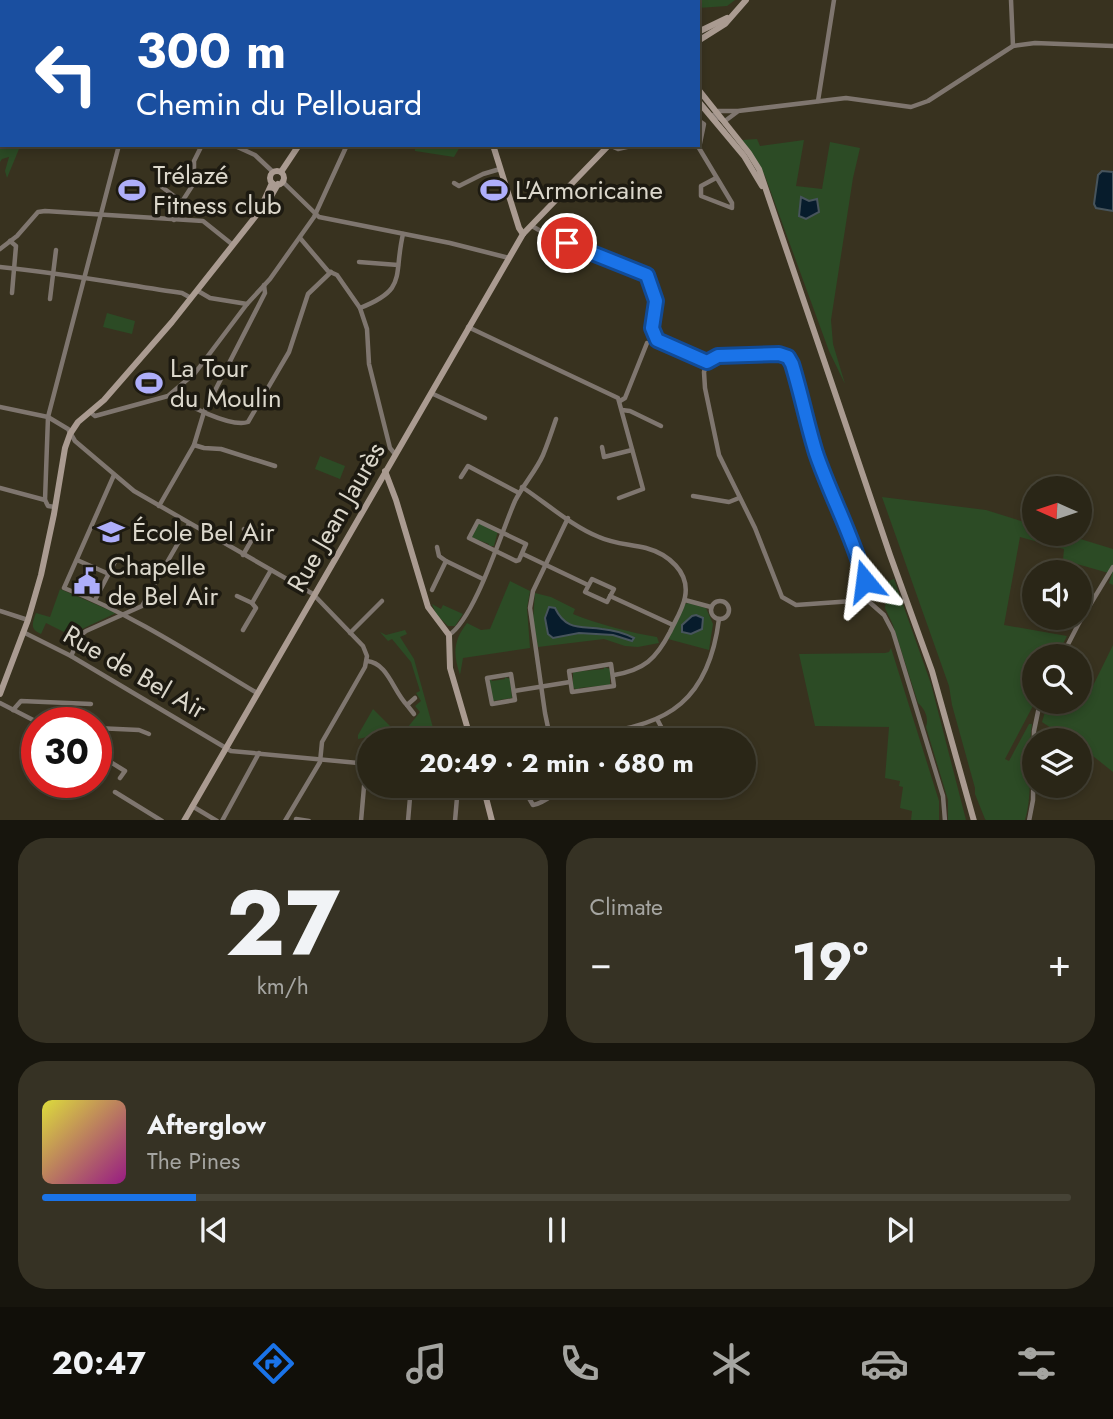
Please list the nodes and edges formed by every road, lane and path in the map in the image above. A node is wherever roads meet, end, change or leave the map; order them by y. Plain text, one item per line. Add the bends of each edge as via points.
1 (746, 0) edge
2 (834, 0) edge
3 (1011, 0) edge
4 (731, 15) junction
5 (700, 31) edge
6 (700, 40) edge
7 (1013, 46) junction
8 (1113, 46) edge
9 (700, 92) edge
10 (818, 101) junction
11 (700, 103) edge
12 (738, 111) junction
13 (715, 113) junction
14 (700, 121) edge
15 (725, 121) junction
16 (700, 143) edge
17 (118, 147) edge
18 (201, 147) edge
19 (237, 147) edge
20 (297, 147) edge
21 (346, 147) edge
22 (494, 147) edge
23 (607, 147) edge
24 (699, 147) edge
25 (500, 169) junction
26 (277, 172) junction
27 (716, 178) junction
28 (277, 183) junction
29 (454, 183) dead end
30 (162, 187) dead end
31 (765, 192) junction
32 (182, 202) junction
33 (316, 214) junction
34 (100, 216) junction
35 (174, 220) junction
36 (532, 226) junction
37 (403, 234) junction
38 (523, 234) junction
39 (300, 238) junction
40 (10, 241) junction
41 (233, 245) junction
42 (0, 249) edge
43 (56, 250) dead end
44 (509, 258) junction
45 (359, 262) dead end
46 (398, 265) junction
47 (0, 267) edge
48 (14, 268) junction
49 (53, 272) junction
50 (331, 272) junction
51 (85, 278) junction
52 (264, 285) junction
53 (198, 291) junction
54 (12, 293) dead end
55 (189, 296) junction
56 (50, 299) dead end
57 (247, 304) junction
58 (360, 307) junction
59 (468, 327) junction
60 (647, 343) dead end
61 (707, 362) junction
62 (431, 393) junction
63 (171, 394) junction
64 (620, 401) junction
65 (0, 407) edge
66 (622, 410) junction
67 (90, 412) junction
68 (204, 412) junction
69 (48, 417) junction
70 (485, 418) dead end
71 (556, 419) dead end
72 (661, 426) dead end
73 (70, 434) junction
74 (194, 445) junction
75 (601, 447) dead end
76 (632, 450) junction
77 (395, 454) junction
78 (275, 466) dead end
79 (385, 471) junction
80 (114, 475) junction
81 (461, 477) dead end
82 (0, 488) edge
83 (521, 490) junction
84 (693, 496) dead end
85 (619, 498) dead end
86 (738, 498) junction
87 (45, 500) junction
88 (159, 506) junction
89 (55, 507) junction
90 (568, 518) junction
91 (189, 524) junction
92 (244, 529) dead end
93 (502, 531) junction
94 (437, 547) dead end
95 (496, 551) junction
96 (523, 554) junction
97 (243, 555) junction
98 (77, 560) junction
99 (446, 561) junction
100 (546, 565) junction
101 (1113, 567) edge
102 (271, 570) junction
103 (109, 574) junction
104 (160, 576) junction
105 (483, 579) junction
106 (588, 585) junction
107 (432, 590) dead end
108 (313, 594) junction
109 (237, 596) dead end
110 (610, 596) junction
111 (95, 600) junction
112 (685, 600) junction
113 (867, 600) junction
114 (382, 601) dead end
115 (252, 603) junction
116 (711, 607) junction
117 (0, 611) edge
118 (124, 615) junction
119 (719, 619) junction
120 (27, 620) junction
121 (673, 625) junction
122 (243, 630) dead end
123 (23, 632) junction
124 (350, 633) junction
125 (449, 635) junction
126 (1068, 644) edge
127 (71, 656) junction
128 (367, 661) junction
129 (614, 675) junction
130 (570, 682) junction
131 (540, 686) junction
132 (513, 691) junction
133 (257, 693) junction
134 (0, 694) edge
135 (415, 698) dead end
136 (0, 703) edge
137 (91, 704) dead end
138 (407, 705) junction
139 (13, 710) junction
140 (21, 714) edge
141 (414, 714) dead end
142 (1038, 714) edge
143 (657, 719) junction
144 (468, 728) edge
145 (548, 728) edge
146 (631, 728) edge
147 (662, 728) edge
148 (112, 729) edge
149 (149, 734) dead end
150 (227, 747) junction
151 (260, 753) junction
152 (321, 759) junction
153 (112, 763) edge
154 (357, 763) edge
155 (120, 778) dead end
156 (115, 792) dead end
157 (364, 798) edge
158 (410, 798) edge
159 (457, 798) edge
160 (486, 798) edge
161 (529, 798) edge
162 (549, 798) edge
163 (192, 806) junction
164 (975, 818) edge
165 (160, 820) edge
166 (185, 820) edge
167 (218, 820) edge
168 (221, 820) edge
169 (286, 820) edge
170 (361, 820) edge
171 (408, 820) edge
172 (455, 820) edge
173 (492, 820) edge
174 (945, 820) edge
175 (1029, 820) edge

1 - 4 main road
2 - 10 street
3 - 7 street
4 - 5 main road
4 - 6 main road
7 - 8 street
7 - 10 street via 918,106 856,99
9 - 13 main road
10 - 12 street
11 - 13 main road
12 - 13 street
12 - 15 street
13 - 15 main road
13 - 31 main road
14 - 16 street via 704,124
15 - 31 main road via 759,169
17 - 34 street
18 - 32 street via 194,161 194,183
19 - 26 street
20 - 26 main road
21 - 33 street
22 - 25 main road
23 - 36 main road, Rue Jean Jaurès
24 - 27 street
25 - 29 street via 459,186
25 - 38 main road
26 - 28 main road
26 - 28 main road via 270,177
27 - 27 street via 732,203 732,208 701,196 701,186
28 - 33 street
28 - 41 main road
30 - 32 street
31 - 164 main road via 932,671
32 - 35 street
33 - 37 street
33 - 39 street
34 - 35 street
34 - 40 street via 38,212
34 - 51 street
35 - 41 street via 202,221
36 - 38 main road, Rue Jean Jaurès
36 - 61 street via 647,275 656,301 657,340
37 - 44 street
37 - 46 street
38 - 44 main road, Rue Jean Jaurès
39 - 50 street
39 - 52 street
40 - 42 street
40 - 48 street via 16,246
41 - 53 main road
43 - 49 street
44 - 59 main road, Rue Jean Jaurès
45 - 46 street
46 - 58 street via 389,293
47 - 48 street
48 - 49 street
48 - 54 street
49 - 51 street
49 - 56 street
50 - 58 street
50 - 68 street via 308,294 289,352 248,422 240,424
51 - 55 street
51 - 69 street
52 - 57 street
52 - 68 street via 265,293
53 - 55 main road
53 - 57 street via 210,298
55 - 67 main road
57 - 63 street via 195,373
58 - 77 street via 369,364
59 - 62 main road, Rue Jean Jaurès
59 - 64 street via 614,394
60 - 64 street
61 - 86 street via 704,375 713,432
61 - 113 street via 718,356 788,357 816,452 854,542 869,591
62 - 70 street
62 - 77 main road, Rue Jean Jaurès
63 - 67 street via 95,416
63 - 68 street
64 - 66 street
65 - 69 street
66 - 72 street
66 - 76 street
67 - 73 main road
68 - 74 street
69 - 73 street
69 - 87 street
71 - 83 street via 543,455
73 - 80 street
73 - 89 main road
74 - 78 street
74 - 88 street
75 - 76 street via 604,457
76 - 85 street via 643,489
77 - 79 main road, Rue Jean Jaurès
79 - 108 main road, Rue Jean Jaurès
79 - 125 main road via 428,607
80 - 88 street
80 - 98 street
81 - 83 street via 468,466
82 - 87 street
83 - 90 street
83 - 93 street
84 - 86 street via 729,502
86 - 113 street via 788,602
87 - 89 street
88 - 91 street
89 - 120 main road
90 - 100 street
90 - 112 street via 599,537 649,548 671,561 683,576
91 - 97 street
91 - 104 street
92 - 97 street via 254,536
93 - 95 street
93 - 95 street via 478,521 469,538
93 - 96 street via 526,544
94 - 99 street
95 - 96 street via 516,561
95 - 105 street
96 - 100 street
97 - 102 street
98 - 103 street
98 - 111 street via 64,588
99 - 105 street
99 - 107 street
100 - 106 street
100 - 131 street via 530,608
101 - 126 street
102 - 108 street
102 - 115 street
103 - 104 street via 118,556
103 - 111 street
104 - 118 street via 142,606
105 - 125 street via 463,622
106 - 110 street via 585,592 607,602
106 - 110 street via 592,579 614,589
108 - 124 street
108 - 133 main road, Rue Jean Jaurès
109 - 115 street
110 - 121 street
111 - 118 street
112 - 116 street
112 - 121 street
113 - 174 street via 884,615 893,632 943,796
114 - 124 street
115 - 122 street via 256,608
116 - 119 street
116 - 119 street via 717,601 728,604 728,616
117 - 120 street
118 - 127 street via 81,635
118 - 133 street
119 - 143 street via 711,661 702,679 685,700
120 - 123 main road
121 - 129 street via 655,657 634,671
123 - 127 street, Rue de Bel Air
123 - 134 main road
124 - 128 street via 363,646
125 - 144 main road via 450,668
127 - 150 street, Rue de Bel Air
128 - 138 street via 376,662
128 - 152 street via 322,742
129 - 130 street via 614,686 572,692
129 - 130 street via 611,664 569,671
130 - 131 street
131 - 132 street
131 - 145 street
132 - 132 street via 510,674 487,678 492,704 515,700
133 - 150 main road, Rue Jean Jaurès
135 - 138 street
136 - 139 street
137 - 139 street via 21,701
138 - 141 street
139 - 140 street
142 - 175 street
143 - 146 street
143 - 147 street
148 - 149 street
150 - 151 street, Rue de Bel Air
150 - 163 main road, Rue Jean Jaurès
151 - 152 street, Rue de Bel Air
151 - 168 street
152 - 154 street, Rue de Bel Air
152 - 169 street
153 - 155 street via 125,771
156 - 165 street
157 - 170 street
158 - 171 street
159 - 172 street
160 - 173 main road
161 - 162 street via 533,805
163 - 166 main road, Rue Jean Jaurès
163 - 167 street

